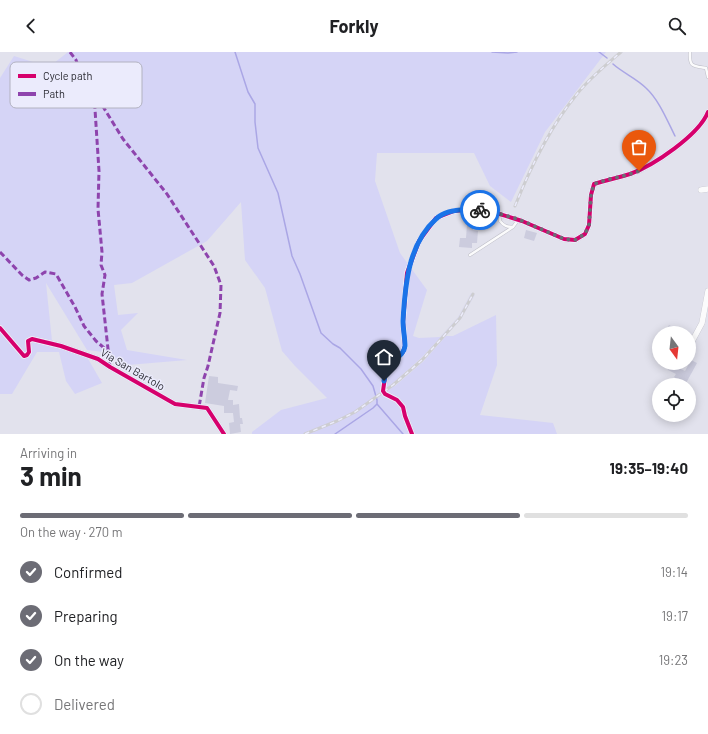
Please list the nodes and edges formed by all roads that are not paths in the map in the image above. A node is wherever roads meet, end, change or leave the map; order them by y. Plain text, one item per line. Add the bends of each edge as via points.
1 (690, 52) edge
2 (708, 77) edge
3 (708, 112) edge
4 (708, 189) edge
5 (701, 190) dead end
6 (500, 214) junction
7 (518, 219) junction
8 (513, 227) junction
9 (470, 255) dead end
10 (708, 291) edge
11 (0, 328) edge
12 (696, 334) edge
13 (224, 434) edge
14 (412, 434) edge

1 - 2 lane via 691,64 706,68
3 - 7 street via 699,128 649,165 628,175 594,184 589,225 585,234 575,240 564,239
4 - 5 street
6 - 7 street
6 - 8 lane via 500,221 508,227
6 - 14 street via 473,209 454,211 436,218 419,241 407,273 403,322 405,346 403,352 386,370 382,390 404,406
7 - 8 lane
8 - 9 lane
10 - 12 street via 702,323
11 - 13 street, Via San Bartolo via 24,356 28,355 28,341 32,339 61,346 98,358 175,404 207,408

